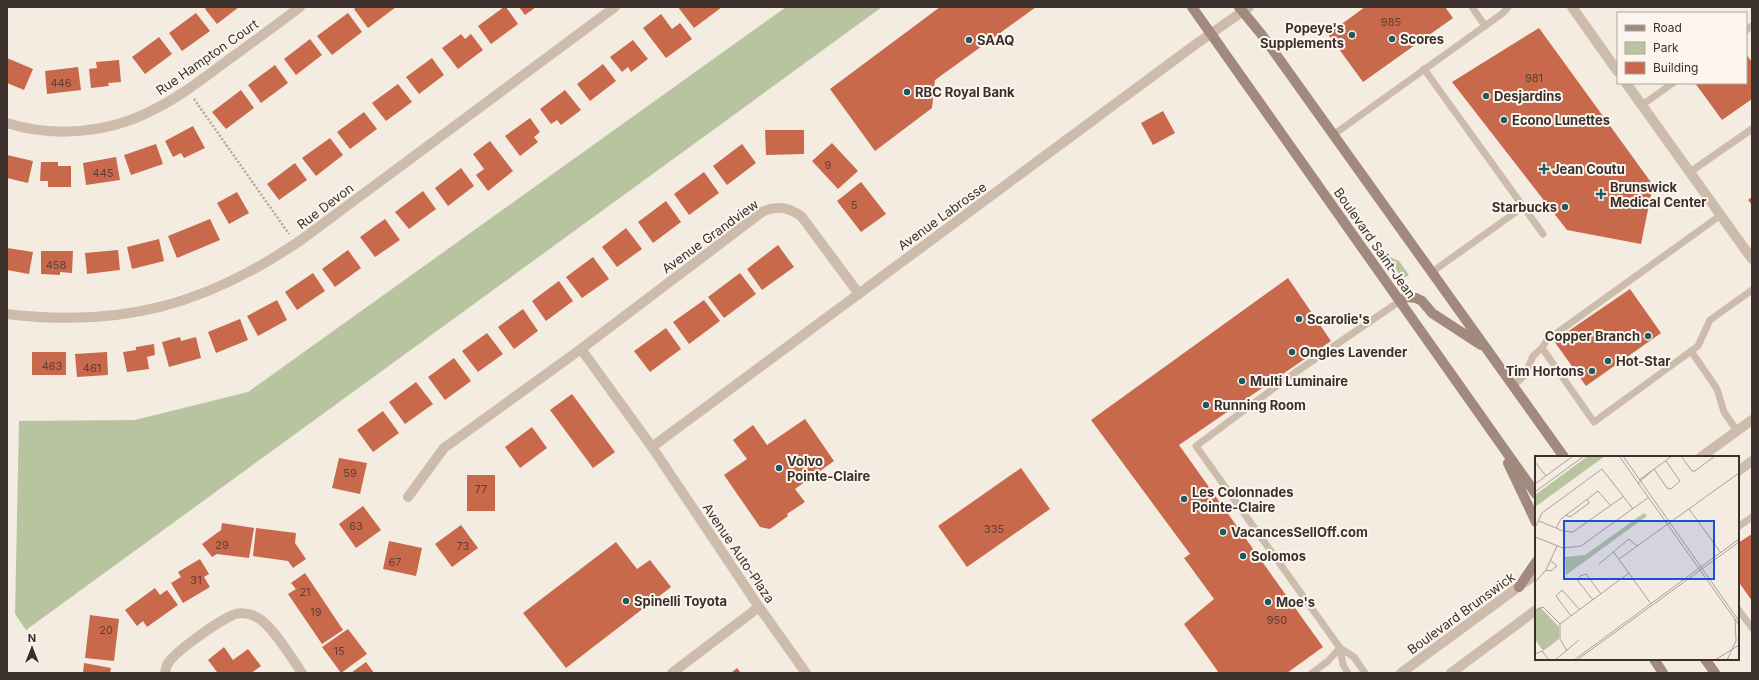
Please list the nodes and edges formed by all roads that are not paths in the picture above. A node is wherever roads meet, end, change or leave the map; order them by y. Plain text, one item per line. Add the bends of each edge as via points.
1 (300, 7) edge
2 (615, 7) edge
3 (1192, 7) edge
4 (1472, 7) edge
5 (1508, 7) edge
6 (1572, 7) edge
7 (1243, 8) edge
8 (1485, 26) junction
9 (1211, 34) junction
10 (1424, 69) junction
11 (1617, 71) edge
12 (1627, 84) edge
13 (1672, 84) edge
14 (1642, 106) junction
15 (7, 123) edge
16 (1752, 129) edge
17 (1333, 135) junction
18 (1690, 172) junction
19 (1523, 207) junction
20 (1721, 215) junction
21 (1543, 234) dead end
22 (1752, 259) edge
23 (1432, 272) junction
24 (1752, 290) edge
25 (859, 294) junction
26 (1400, 301) junction
27 (7, 314) edge
28 (581, 348) junction
29 (1487, 348) junction
30 (1542, 348) junction
31 (1691, 351) junction
32 (1514, 386) junction
33 (1752, 420) edge
34 (1737, 431) junction
35 (1496, 438) junction
36 (652, 447) junction
37 (1563, 456) edge
38 (1702, 456) edge
39 (1752, 461) edge
40 (1739, 470) edge
41 (1535, 493) edge
42 (408, 497) dead end
43 (1752, 517) edge
44 (1535, 520) edge
45 (1739, 526) edge
46 (1535, 563) edge
47 (1535, 575) edge
48 (1518, 587) junction
49 (759, 607) junction
50 (1739, 610) edge
51 (1535, 611) edge
52 (1752, 628) edge
53 (1340, 648) junction
54 (1655, 660) edge
55 (1707, 660) edge
56 (1456, 672) edge
57 (165, 673) edge
58 (302, 673) edge
59 (672, 673) edge
60 (806, 673) edge
61 (1312, 673) edge
62 (1348, 673) edge
63 (1365, 673) edge
64 (1401, 673) edge
65 (1663, 673) edge
66 (1715, 673) edge

1 - 15 street, Rue Hampton Court via 187,90 131,120 88,130 47,132
2 - 27 street, Rue Devon via 301,240 249,273 197,296 129,314 61,319
3 - 9 main road, Boulevard Saint-Jean
4 - 8 lane
5 - 8 lane
6 - 11 street
7 - 9 street, Avenue Labrosse
7 - 17 main road
8 - 10 lane
9 - 25 street, Avenue Labrosse
9 - 26 main road, Boulevard Saint-Jean
10 - 17 lane
10 - 19 lane
12 - 14 street
13 - 14 lane
14 - 18 street
16 - 18 lane
17 - 23 main road
18 - 20 street
19 - 21 lane
19 - 23 lane
20 - 22 street
20 - 30 lane via 1547,340
23 - 29 main road
24 - 31 lane via 1710,320 1698,346
25 - 28 street, Avenue Grandview via 802,218 790,210 776,207 762,212
25 - 36 street, Avenue Labrosse
26 - 29 main road via 1407,297 1422,301 1432,313
26 - 35 main road, Boulevard Saint-Jean
26 - 53 lane via 1293,374 1196,446
28 - 36 street
28 - 42 street, Avenue Grandview via 444,448
29 - 32 main road
30 - 31 lane via 1594,422
30 - 32 lane via 1533,356 1525,375
31 - 34 lane via 1718,389 1724,412
32 - 37 main road
33 - 34 street
34 - 38 street
35 - 41 main road, Boulevard Saint-Jean
35 - 44 main road
36 - 49 street, Avenue Auto-Plaza
39 - 40 street
43 - 45 lane
46 - 48 main road
47 - 48 street, Boulevard Brunswick
48 - 64 street, Boulevard Brunswick
49 - 59 street
49 - 60 street, Avenue Auto-Plaza
50 - 52 lane
51 - 56 street
53 - 61 lane
53 - 62 lane via 1343,665
53 - 63 lane via 1354,657
54 - 65 main road
55 - 66 main road
57 - 58 street via 170,660 195,639 232,615 240,613 252,615 263,621

